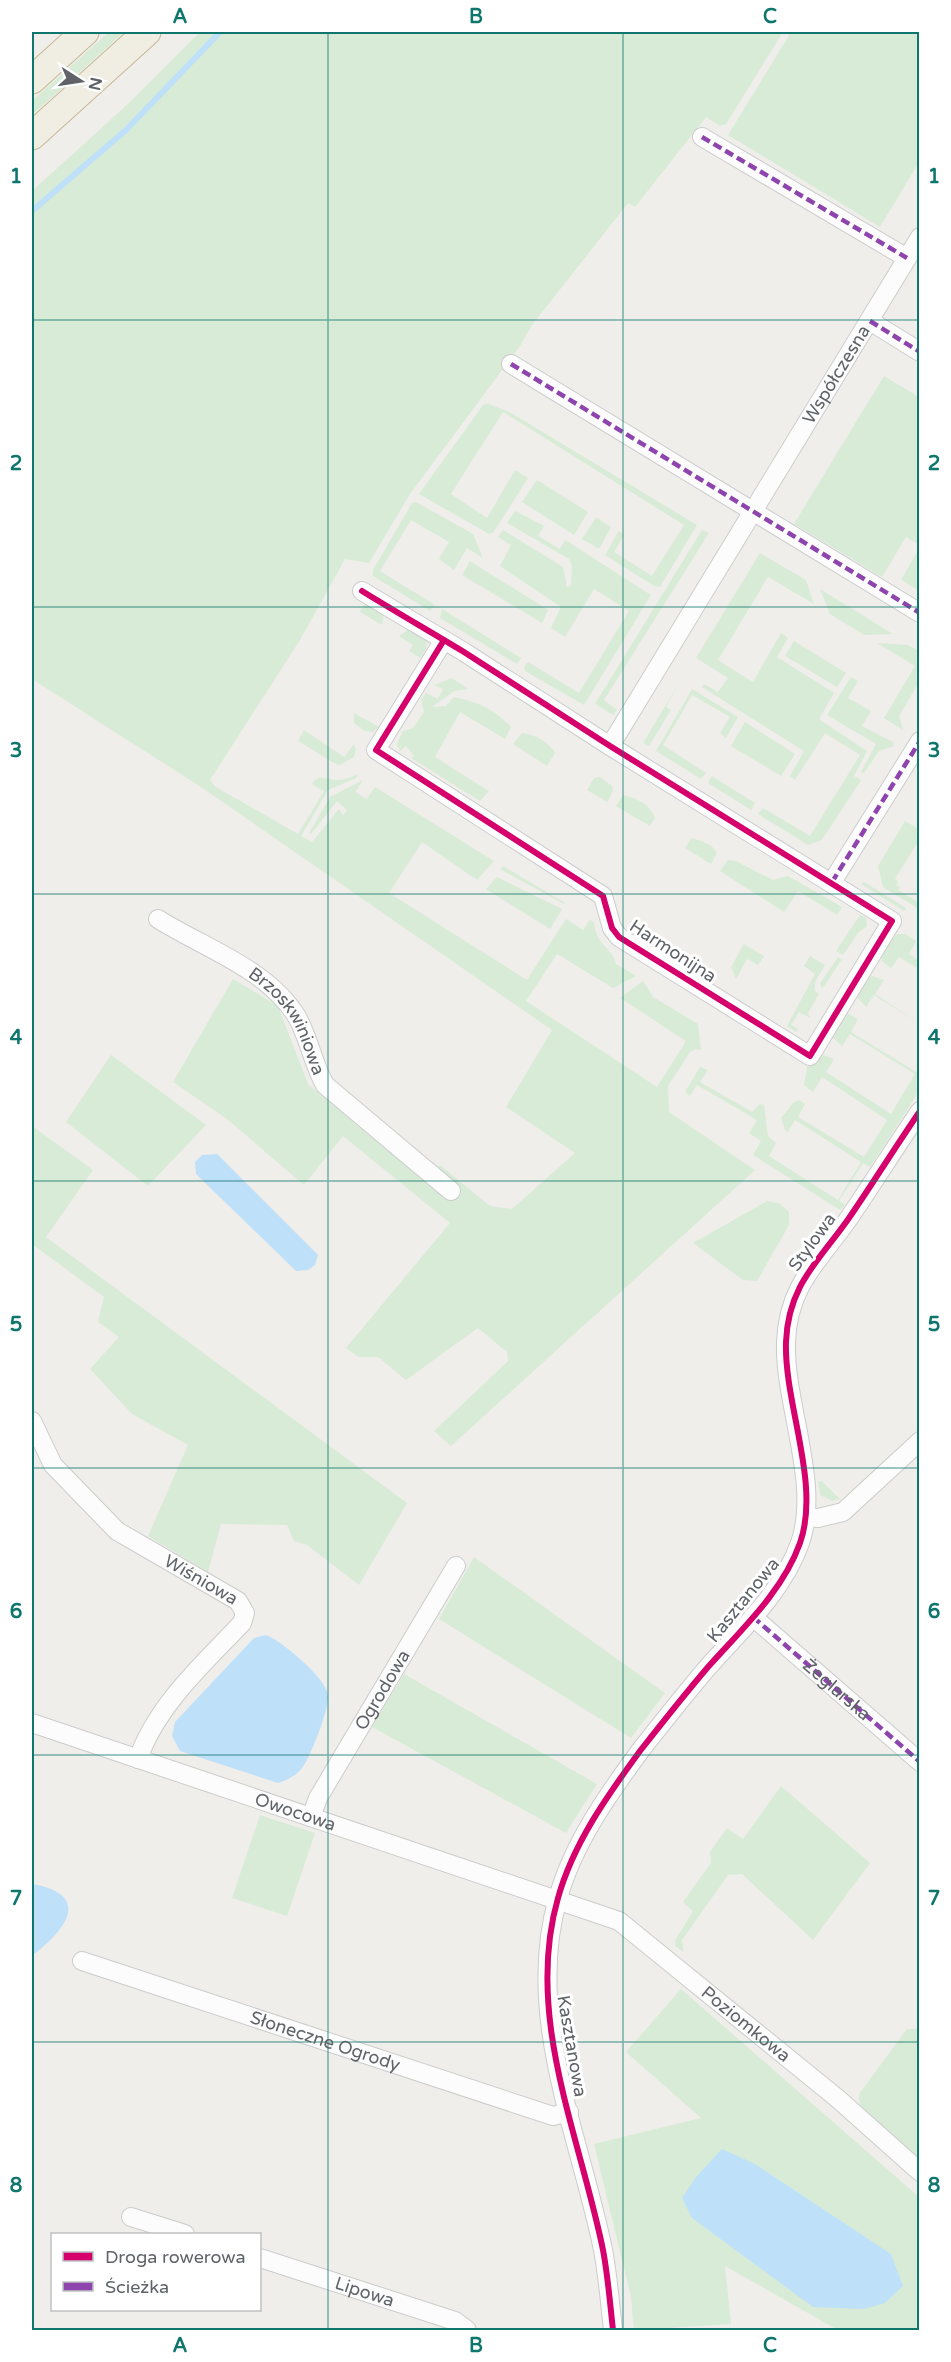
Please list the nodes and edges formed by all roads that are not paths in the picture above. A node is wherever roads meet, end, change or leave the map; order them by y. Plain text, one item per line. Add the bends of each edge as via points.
1 (85, 32) edge
2 (147, 32) edge
3 (32, 80) edge
4 (32, 136) edge
5 (702, 137) dead end
6 (920, 237) edge
7 (907, 258) junction
8 (870, 321) junction
9 (920, 352) edge
10 (511, 364) dead end
11 (752, 511) junction
12 (362, 591) dead end
13 (920, 613) edge
14 (444, 640) junction
15 (920, 741) edge
16 (610, 746) junction
17 (832, 882) junction
18 (158, 919) dead end
19 (920, 1111) edge
20 (451, 1191) dead end
21 (32, 1421) edge
22 (920, 1441) edge
23 (806, 1517) junction
24 (456, 1566) dead end
25 (753, 1617) junction
26 (32, 1723) edge
27 (138, 1759) junction
28 (920, 1762) edge
29 (311, 1817) junction
30 (557, 1900) junction
31 (82, 1961) dead end
32 (569, 2112) junction
33 (920, 2172) edge
34 (131, 2217) dead end
35 (179, 2233) edge
36 (261, 2259) edge
37 (467, 2331) edge
38 (613, 2331) edge

1 - 3 highway
2 - 4 highway
5 - 7 street
6 - 7 street, Współczesna
7 - 8 street, Współczesna
8 - 9 street
8 - 11 street, Współczesna
10 - 11 street
11 - 13 street
11 - 16 street, Współczesna
12 - 14 street
14 - 16 street
14 - 17 street, Harmonijna via 376,750 603,896 612,928 619,937 810,1056 892,921
15 - 17 street
16 - 17 street
18 - 20 street, Brzoskwiniowa via 243,968 274,992 297,1018 315,1068 326,1085
19 - 23 street, Stylowa via 846,1221 810,1266 789,1317 788,1371 807,1499
21 - 27 street, Wiśniowa via 53,1465 117,1531 238,1601 245,1613 242,1623 182,1687 143,1745
22 - 23 street via 843,1512
23 - 25 street, Kasztanowa via 789,1572
24 - 29 street, Ogrodowa via 318,1798
25 - 28 street, Żeglarska
25 - 30 street, Kasztanowa via 692,1685 614,1789 584,1836
26 - 27 street, Owocowa
27 - 29 street, Owocowa
29 - 30 street, Owocowa
30 - 32 street, Kasztanowa via 547,1987 552,2038
30 - 33 street, Poziomkowa via 619,1921 837,2097
31 - 32 street, Słoneczne Ogrody via 553,2116
32 - 38 street, Kasztanowa via 604,2252
34 - 35 street
36 - 37 street, Lipowa via 455,2321

